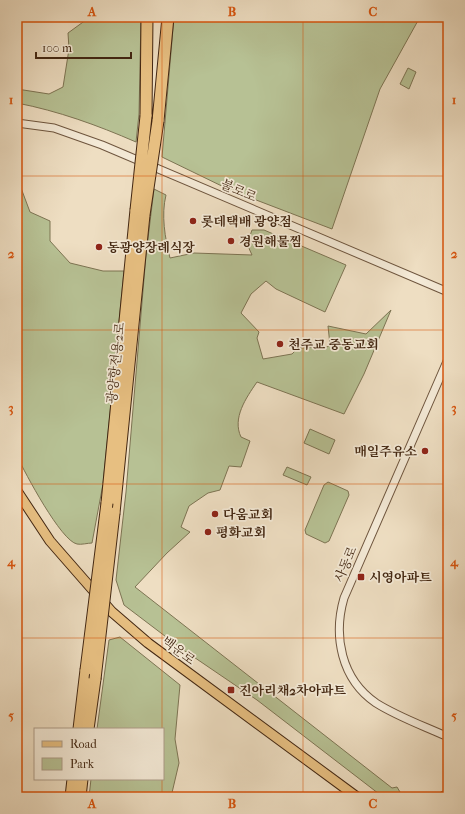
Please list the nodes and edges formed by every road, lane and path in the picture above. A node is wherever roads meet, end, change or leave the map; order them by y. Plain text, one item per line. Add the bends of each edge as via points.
1 (147, 17) edge
2 (168, 17) edge
3 (17, 123) edge
4 (140, 212) junction
5 (448, 292) edge
6 (448, 358) edge
7 (17, 491) edge
8 (79, 728) edge
9 (88, 728) edge
10 (448, 737) edge
11 (73, 780) edge
12 (82, 780) edge
13 (333, 780) junction
14 (448, 794) edge
15 (71, 797) edge
16 (80, 797) edge
17 (348, 797) edge
18 (357, 797) edge
19 (443, 797) edge

1 - 4 highway, bridge via 146,116
2 - 4 highway, bridge via 158,121
3 - 5 street, 불로로 via 54,128 96,142
4 - 8 highway, 광양항전용2로, bridge
4 - 9 highway, 광양항전용2로, bridge via 114,513
6 - 10 street, 사동로 via 344,598 338,629 342,656 359,688 388,710
7 - 13 main road, 백운로 via 50,541 112,612 148,643
11 - 15 highway
12 - 16 highway
13 - 17 main road
13 - 18 main road, 백운로
14 - 19 main road

